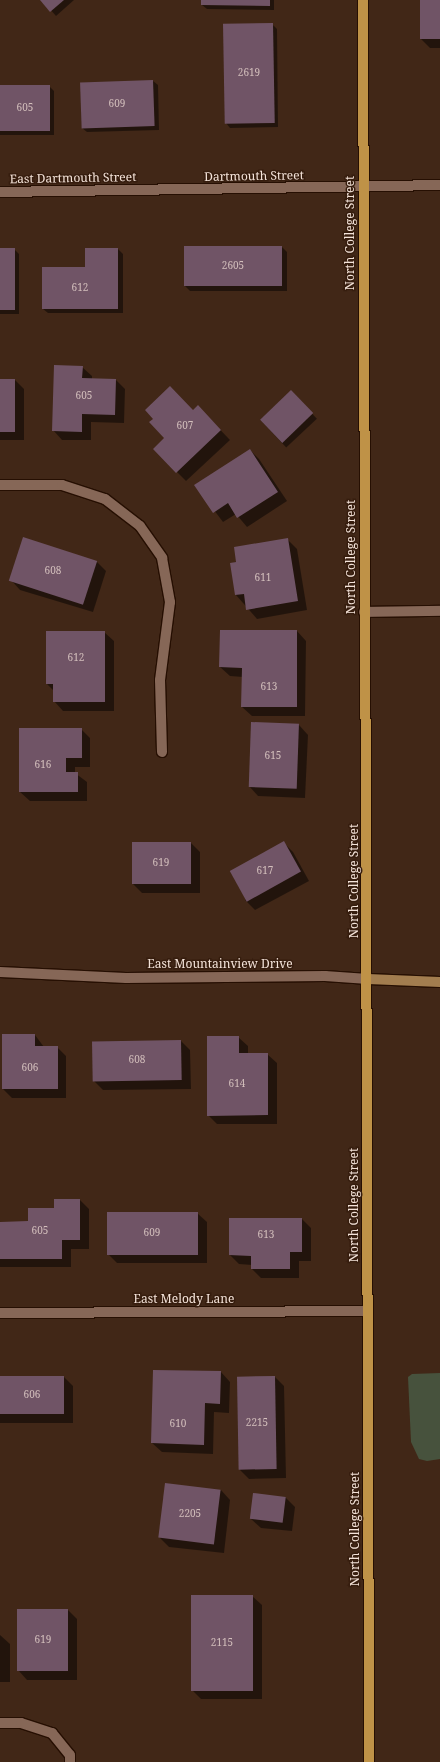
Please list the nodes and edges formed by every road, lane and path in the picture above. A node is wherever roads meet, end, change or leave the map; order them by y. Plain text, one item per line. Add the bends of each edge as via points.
1 (363, 0) edge
2 (440, 185) edge
3 (363, 187) junction
4 (146, 190) joint
5 (0, 192) edge
6 (0, 485) edge
7 (440, 611) edge
8 (364, 612) junction
9 (162, 752) dead end
10 (0, 972) edge
11 (368, 979) junction
12 (440, 982) edge
13 (367, 1311) junction
14 (0, 1313) edge
15 (0, 1723) edge
16 (70, 1762) edge
17 (369, 1762) edge

1 - 3 main road, North College Street
2 - 3 street
3 - 4 street, Dartmouth Street
3 - 8 main road, North College Street
4 - 5 street, East Dartmouth Street
6 - 9 street via 62,485 105,499 140,526 162,558 170,602 160,680
7 - 8 street
8 - 11 main road, North College Street
10 - 11 street, East Mountainview Drive via 126,978
11 - 12 main road, East Mountainview Drive
11 - 13 main road, North College Street
13 - 14 street, East Melody Lane
13 - 17 main road, North College Street
15 - 16 street via 21,1723 52,1733 70,1755

